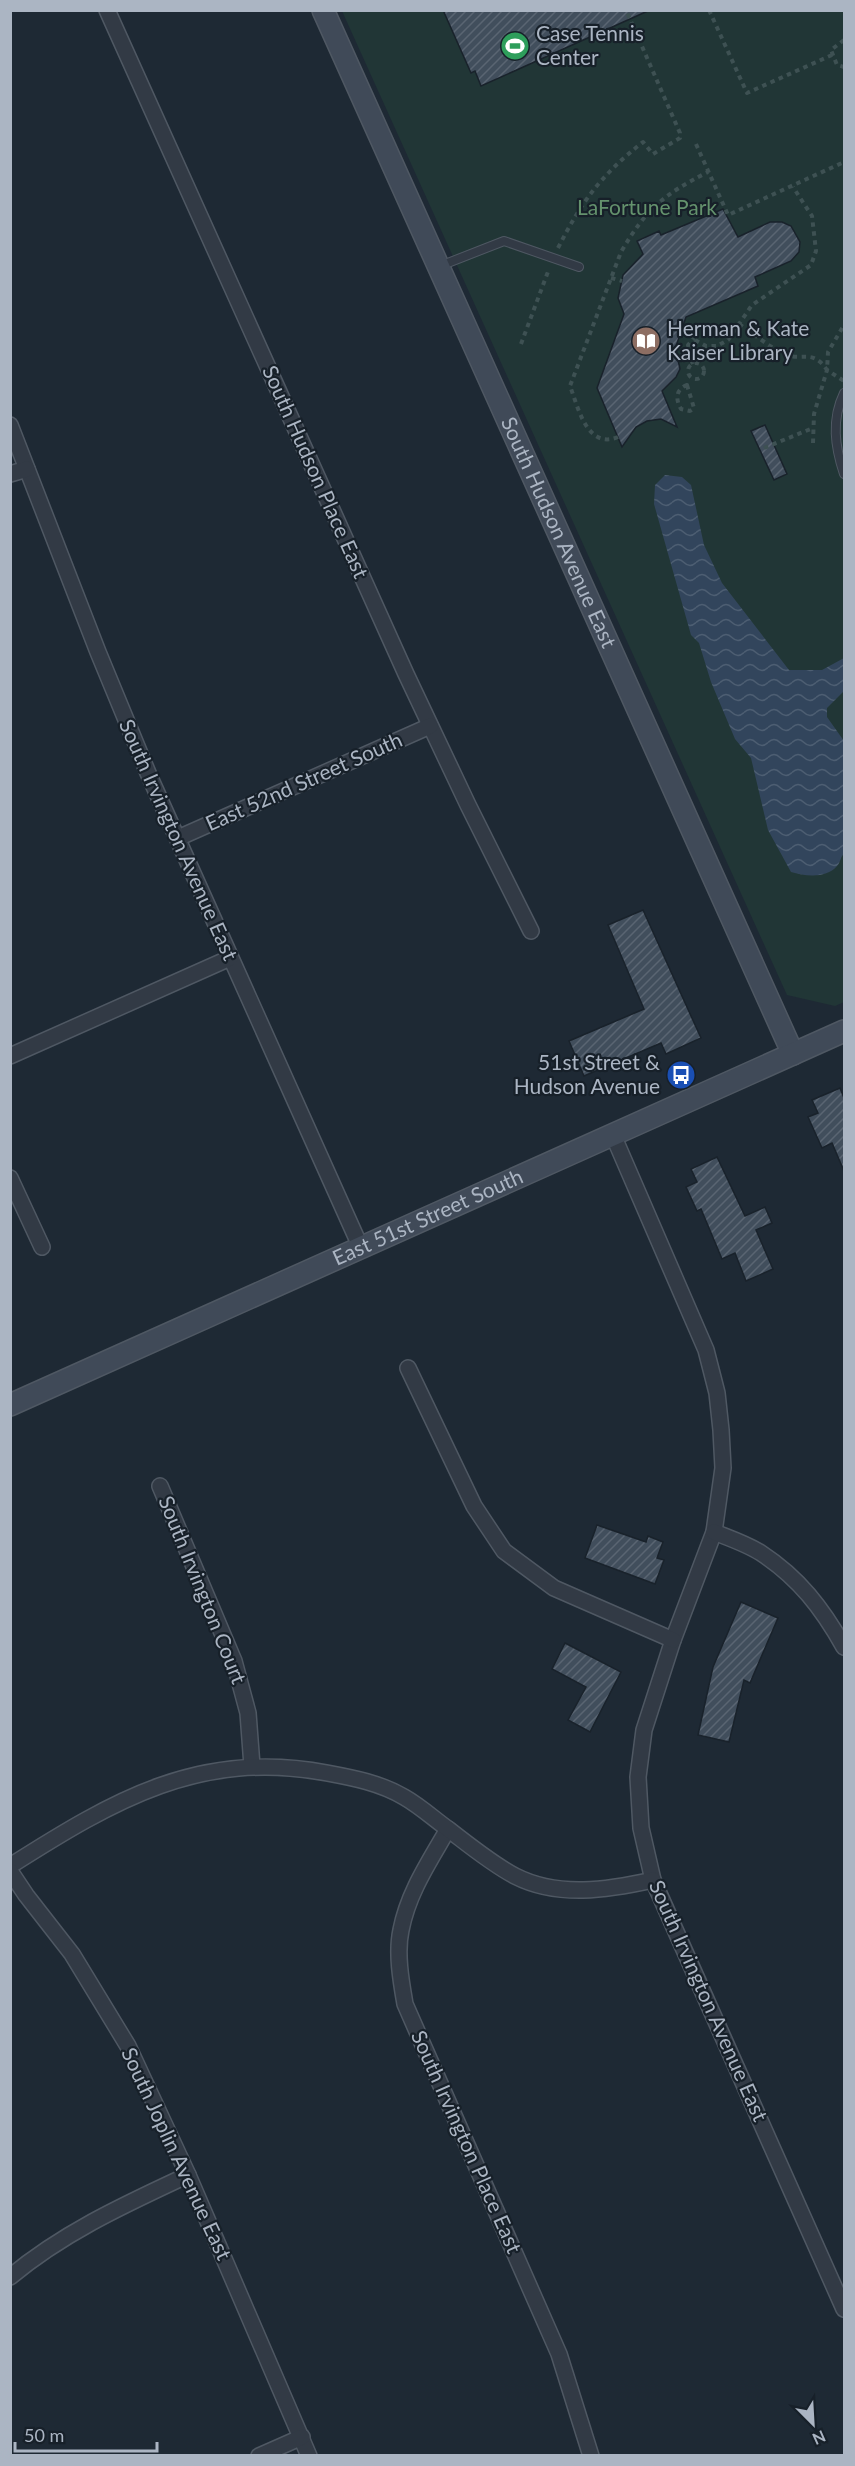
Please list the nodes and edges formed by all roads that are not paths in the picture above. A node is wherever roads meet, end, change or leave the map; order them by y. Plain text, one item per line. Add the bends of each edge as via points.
1 (107, 10) edge
2 (322, 10) edge
3 (438, 266) junction
4 (579, 267) dead end
5 (844, 393) edge
6 (10, 425) edge
7 (27, 469) junction
8 (10, 474) edge
9 (844, 474) edge
10 (430, 726) junction
11 (178, 838) junction
12 (531, 931) dead end
13 (230, 958) junction
14 (844, 1031) edge
15 (793, 1054) junction
16 (10, 1056) edge
17 (613, 1135) junction
18 (10, 1179) edge
19 (42, 1247) dead end
20 (362, 1248) junction
21 (408, 1368) dead end
22 (10, 1405) edge
23 (160, 1486) dead end
24 (714, 1532) junction
25 (673, 1640) junction
26 (844, 1647) edge
27 (252, 1766) junction
28 (448, 1829) junction
29 (10, 1866) edge
30 (10, 1871) edge
31 (653, 1880) junction
32 (188, 2175) junction
33 (10, 2277) edge
34 (844, 2309) edge
35 (302, 2437) junction
36 (259, 2456) edge
37 (309, 2456) edge
38 (591, 2456) edge

1 - 10 street, South Hudson Place East
2 - 3 street, South Hudson Avenue East
3 - 4 lane via 504,241
3 - 15 street, South Hudson Avenue East
5 - 9 lane via 835,425
6 - 7 street, South Irvington Avenue East
7 - 8 street
7 - 11 street, South Irvington Avenue East via 115,693
10 - 11 street, East 52nd Street South
10 - 12 street, South Hudson Place East
11 - 13 street, South Irvington Avenue East
13 - 16 street
13 - 20 street, South Irvington Avenue East
14 - 15 street, East 51st Street South
15 - 17 street, East 51st Street South
17 - 20 street, East 51st Street South
17 - 24 street, South Irvington Avenue East via 706,1350 717,1393 723,1468
18 - 19 street
20 - 22 street, East 51st Street South
21 - 25 street via 474,1506 504,1551 554,1588
23 - 27 street, South Irvington Court via 234,1661 248,1713
24 - 25 street, South Irvington Avenue East
24 - 26 street via 759,1552 799,1582 828,1618
25 - 31 street, South Irvington Avenue East via 644,1730 638,1776 641,1828
27 - 28 street via 304,1768 366,1780 405,1797
27 - 29 street via 192,1774 136,1794
28 - 31 street via 516,1876 544,1886 585,1891
28 - 38 street, South Irvington Place East via 413,1890 400,1931 405,2004 559,2354
30 - 32 street, South Joplin Avenue East via 72,1954 128,2046
31 - 34 street, South Irvington Avenue East
32 - 33 street via 98,2217
32 - 35 street, South Joplin Avenue East
35 - 36 street
35 - 37 street, South Joplin Avenue East

